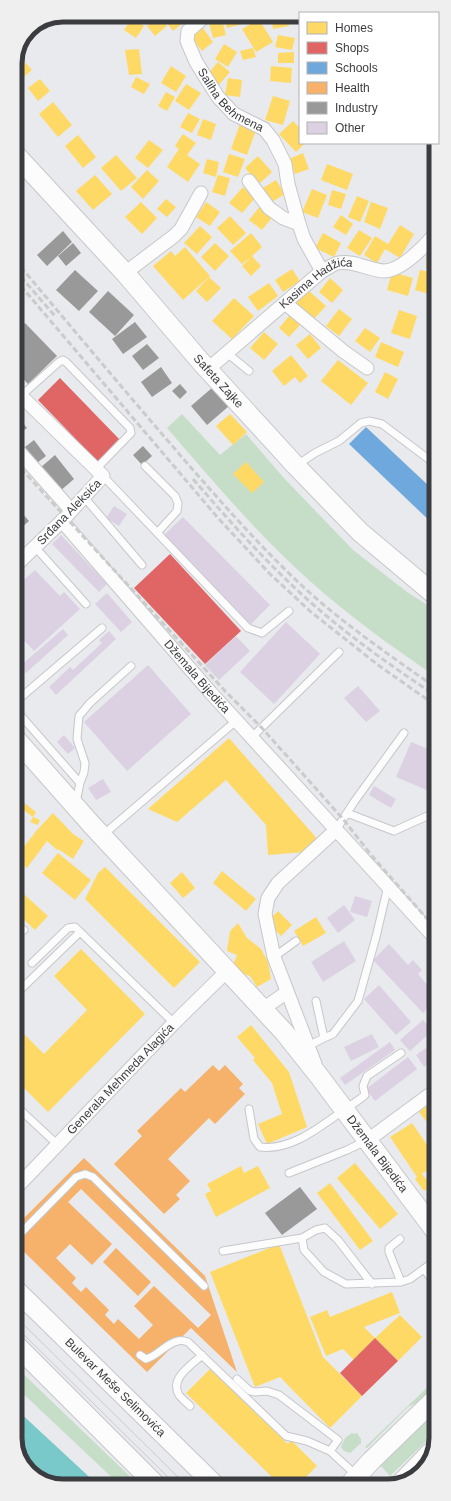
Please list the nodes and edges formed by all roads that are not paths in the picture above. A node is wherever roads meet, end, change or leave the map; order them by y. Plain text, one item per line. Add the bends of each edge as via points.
1 (198, 22) edge
2 (22, 162) edge
3 (249, 181) dead end
4 (201, 193) dead end
5 (298, 224) junction
6 (429, 241) edge
7 (322, 271) junction
8 (126, 273) junction
9 (285, 303) junction
10 (227, 353) junction
11 (367, 368) dead end
12 (207, 370) junction
13 (249, 371) dead end
14 (22, 390) edge
15 (22, 397) edge
16 (22, 455) edge
17 (429, 459) edge
18 (145, 466) dead end
19 (296, 466) junction
20 (99, 473) junction
21 (84, 497) junction
22 (71, 510) junction
23 (62, 521) junction
24 (157, 533) junction
25 (35, 547) junction
26 (22, 559) edge
27 (142, 565) dead end
28 (429, 590) edge
29 (86, 604) dead end
30 (288, 611) dead end
31 (102, 628) dead end
32 (339, 652) dead end
33 (131, 666) dead end
34 (22, 696) edge
35 (22, 716) edge
36 (237, 720) junction
37 (404, 732) dead end
38 (252, 737) junction
39 (22, 745) edge
40 (80, 783) junction
41 (75, 804) junction
42 (347, 813) junction
43 (429, 815) edge
44 (336, 830) junction
45 (102, 836) junction
46 (388, 886) junction
47 (429, 931) edge
48 (80, 932) junction
49 (296, 941) dead end
50 (274, 957) junction
51 (32, 963) dead end
52 (227, 971) junction
53 (22, 988) edge
54 (287, 992) junction
55 (316, 1001) dead end
56 (263, 1009) junction
57 (174, 1023) junction
58 (324, 1038) junction
59 (308, 1046) junction
60 (401, 1053) dead end
61 (320, 1076) junction
62 (429, 1095) edge
63 (249, 1109) dead end
64 (344, 1110) junction
65 (22, 1112) edge
66 (368, 1140) junction
67 (58, 1145) junction
68 (289, 1173) dead end
69 (22, 1182) edge
70 (429, 1219) edge
71 (22, 1232) edge
72 (302, 1238) junction
73 (400, 1239) dead end
74 (223, 1251) dead end
75 (429, 1265) edge
76 (424, 1268) junction
77 (429, 1275) edge
78 (401, 1282) junction
79 (372, 1284) junction
80 (204, 1286) dead end
81 (22, 1296) edge
82 (22, 1351) edge
83 (140, 1355) dead end
84 (202, 1355) junction
85 (237, 1379) dead end
86 (429, 1405) edge
87 (190, 1406) dead end
88 (330, 1451) junction
89 (423, 1460) edge
90 (412, 1472) edge
91 (150, 1479) edge
92 (208, 1479) edge
93 (355, 1479) edge
94 (360, 1479) edge

1 - 5 street, Saliha Behmena via 188,31 187,42 196,62 228,109 264,129 273,140 285,164
2 - 8 main road, Safeta Zajke
3 - 5 street via 269,208 282,218
4 - 8 street via 181,229
5 - 7 street, Saliha Behmena
6 - 7 street, Kasima Hadžića via 412,258 386,271 350,263 337,263
7 - 9 street, Kasima Hadžića
8 - 12 main road, Safeta Zajke
9 - 10 street, Kasima Hadžića
9 - 11 street
10 - 12 street, Kasima Hadžića
10 - 13 lane
12 - 19 main road, Safeta Zajke
14 - 20 lane via 63,360 130,428 131,432
15 - 20 street, Srđana Aleksića
16 - 22 street
17 - 19 lane via 382,424 369,421 361,423 339,441
18 - 24 lane via 178,503 176,511
19 - 28 main road, Safeta Zajke via 360,532
20 - 21 street, Srđana Aleksića
20 - 24 lane
21 - 22 street, Srđana Aleksića
21 - 27 lane
22 - 23 street, Srđana Aleksića
23 - 25 street, Srđana Aleksića
23 - 36 street, Džemala Bijedića
24 - 30 lane via 248,628 262,633
25 - 26 street, Srđana Aleksića
25 - 29 lane
31 - 34 lane
32 - 38 lane
33 - 40 lane via 79,716 77,739 85,763
35 - 40 lane
36 - 38 street, Džemala Bijedića
36 - 45 lane
37 - 42 lane
38 - 44 street, Džemala Bijedića
39 - 41 main road, Džemala Bijedića
40 - 41 lane
41 - 45 main road, Džemala Bijedića
42 - 43 lane via 394,831
42 - 44 lane
44 - 46 street, Džemala Bijedića
44 - 50 street, Džemala Bijedića via 278,883 268,898 265,914
45 - 52 main road, Džemala Bijedića
46 - 47 street, Džemala Bijedića
46 - 58 lane via 358,1001 333,1034
48 - 51 lane via 75,927 68,928
48 - 53 lane
48 - 57 lane
49 - 50 lane
50 - 54 street, Džemala Bijedića
52 - 56 main road, Džemala Bijedića
52 - 57 street, Generala Mehmeda Alagića
54 - 56 street
54 - 59 street, Džemala Bijedića
55 - 58 lane
56 - 61 main road, Džemala Bijedića
57 - 67 street, Generala Mehmeda Alagića
58 - 59 lane
59 - 61 street, Džemala Bijedića
60 - 64 lane via 367,1076 363,1086 364,1095
61 - 64 main road, Džemala Bijedića
62 - 66 street
63 - 64 lane via 254,1138 260,1147 272,1148 295,1141
64 - 66 main road, Džemala Bijedića
65 - 67 lane
66 - 68 lane
66 - 70 main road, Džemala Bijedića
67 - 69 street, Generala Mehmeda Alagića
71 - 80 lane via 76,1177 85,1174 92,1177
72 - 74 lane
72 - 79 lane via 304,1250 324,1272 346,1284
72 - 79 lane via 325,1228 338,1240
73 - 78 lane via 389,1252
75 - 76 lane
76 - 77 lane
76 - 78 lane via 410,1279
78 - 79 lane
81 - 92 main road, Bulevar Meše Selimovića
82 - 91 main road
83 - 84 lane via 146,1359 154,1357 178,1341 188,1342
84 - 87 lane via 178,1378 179,1395
84 - 88 lane via 286,1436 307,1441
85 - 88 lane via 250,1391 267,1391 279,1395 328,1432 338,1440
86 - 94 main road via 371,1461
88 - 93 lane
89 - 90 main road

